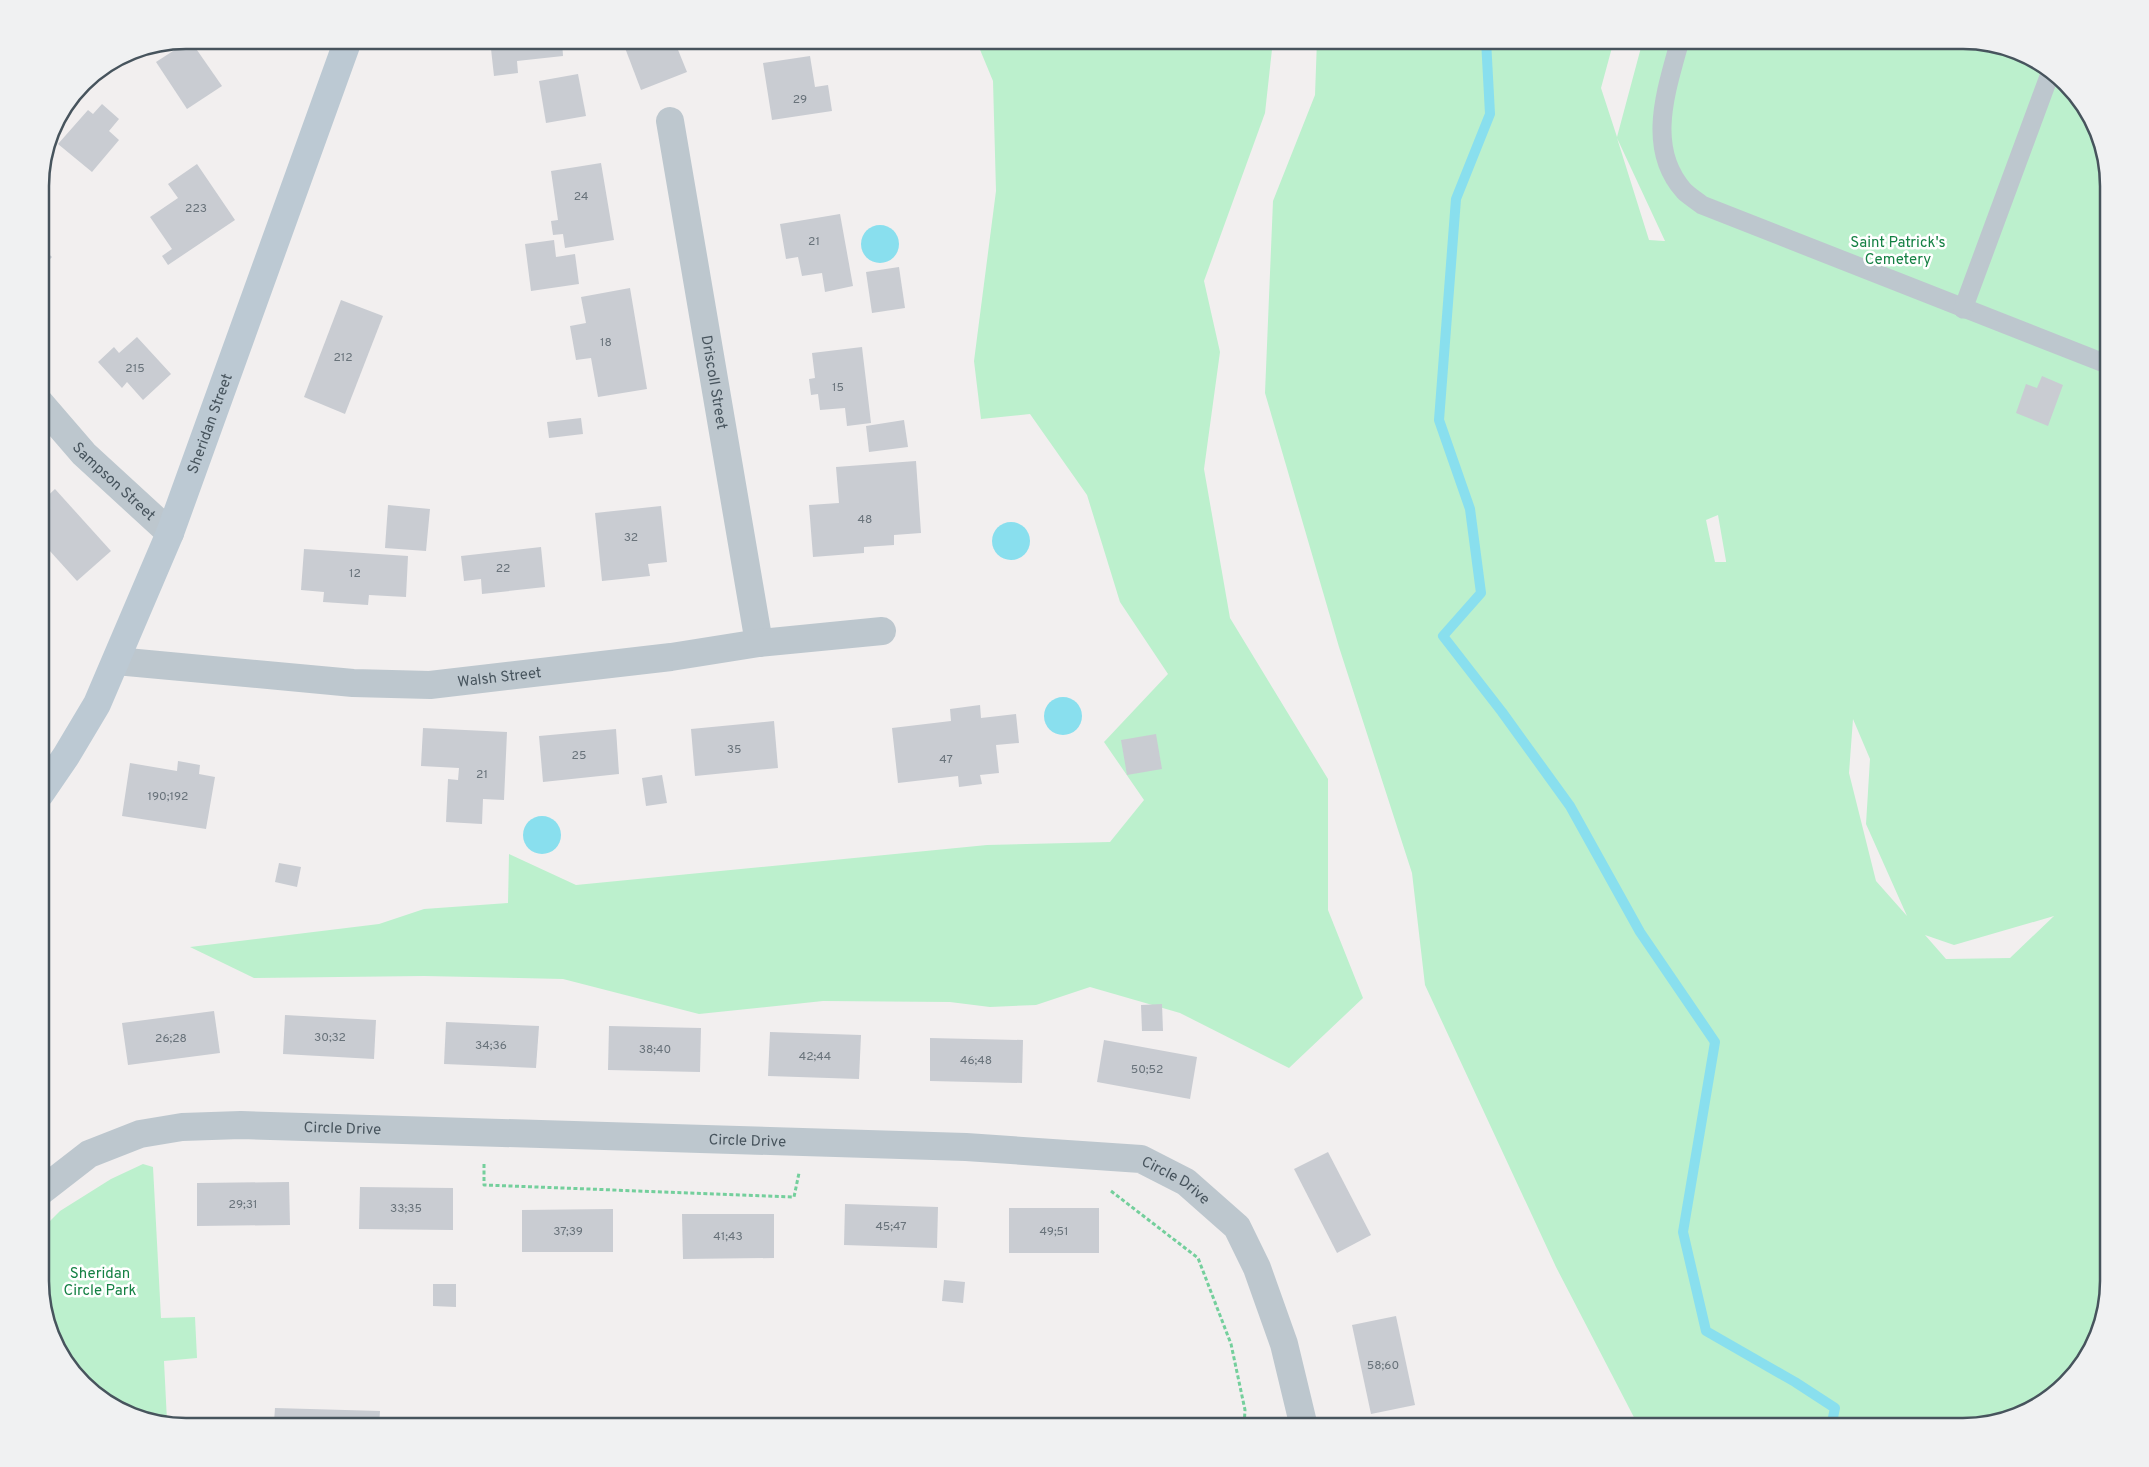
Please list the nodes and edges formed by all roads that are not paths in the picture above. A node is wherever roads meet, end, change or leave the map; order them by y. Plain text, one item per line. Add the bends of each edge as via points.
1 (345, 49) edge
2 (1678, 49) edge
3 (2048, 79) edge
4 (670, 121) dead end
5 (1963, 309) junction
6 (2100, 362) edge
7 (49, 413) edge
8 (170, 533) junction
9 (882, 631) dead end
10 (759, 643) junction
11 (116, 661) junction
12 (49, 781) edge
13 (49, 1185) edge
14 (1302, 1418) edge

1 - 8 street, Sheridan Street
2 - 5 lane via 1661,128 1668,165 1684,191 1702,205
3 - 5 lane
4 - 10 street, Driscoll Street
5 - 6 lane
7 - 8 street, Sampson Street via 84,454
8 - 11 street, Sheridan Street
9 - 10 street, Walsh Street
10 - 11 street, Walsh Street via 671,657 430,685 353,683
11 - 12 street, Sheridan Street via 97,704
13 - 14 street, Circle Drive via 89,1154 140,1134 182,1127 241,1125 956,1146 1141,1159 1186,1182 1238,1227 1257,1268 1284,1344

